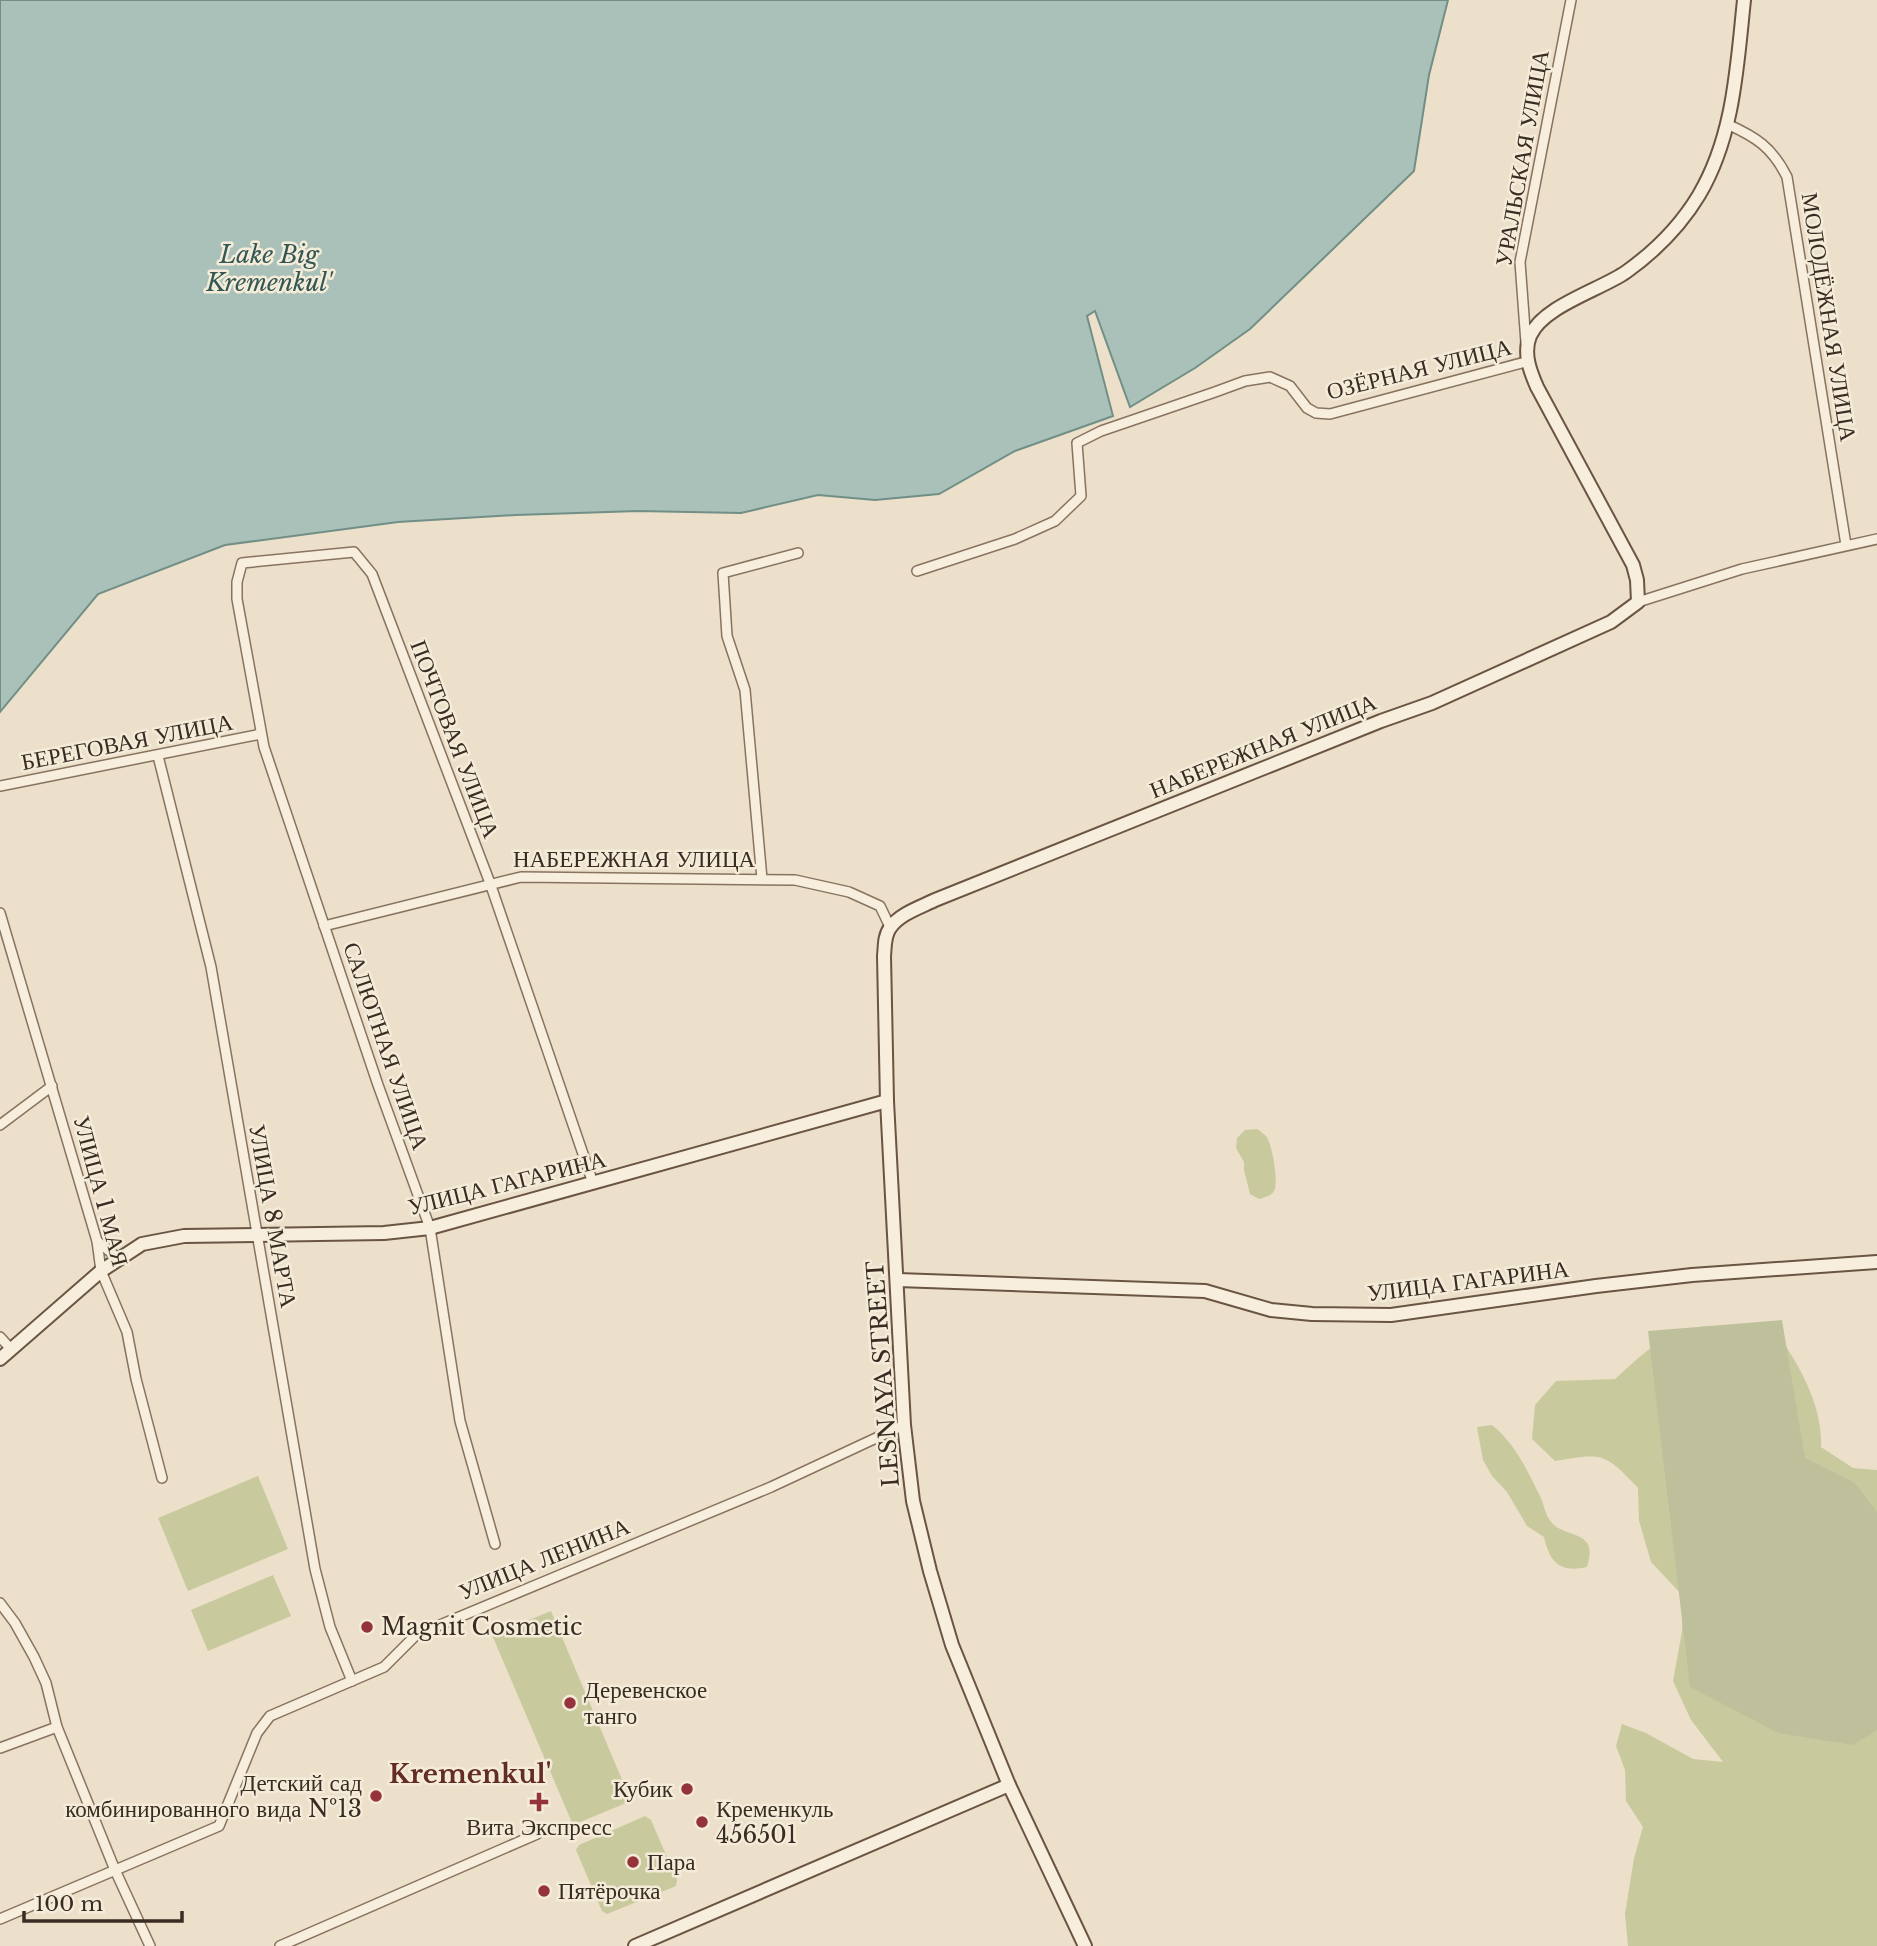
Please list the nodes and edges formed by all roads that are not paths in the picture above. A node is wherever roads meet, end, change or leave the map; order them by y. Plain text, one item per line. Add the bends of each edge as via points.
1 (1571, 0) edge
2 (1744, 0) edge
3 (1727, 124) junction
4 (1528, 357) junction
5 (1877, 539) edge
6 (1846, 545) junction
7 (354, 552) joint
8 (798, 553) dead end
9 (917, 571) dead end
10 (1638, 596) junction
11 (261, 734) junction
12 (158, 756) junction
13 (0, 786) edge
14 (762, 879) junction
15 (490, 883) junction
16 (0, 913) edge
17 (324, 926) junction
18 (890, 927) junction
19 (52, 1086) junction
20 (887, 1101) junction
21 (0, 1125) edge
22 (593, 1183) junction
23 (430, 1228) junction
24 (258, 1234) junction
25 (97, 1241) junction
26 (119, 1259) junction
27 (1877, 1262) edge
28 (101, 1272) junction
29 (898, 1280) junction
30 (0, 1337) edge
31 (11, 1349) junction
32 (0, 1359) edge
33 (904, 1424) junction
34 (162, 1478) dead end
35 (495, 1544) dead end
36 (0, 1604) edge
37 (352, 1681) junction
38 (57, 1727) junction
39 (0, 1748) edge
40 (1009, 1785) junction
41 (537, 1834) dead end
42 (114, 1870) junction
43 (0, 1919) edge
44 (150, 1946) edge
45 (280, 1946) edge
46 (635, 1946) edge
47 (1085, 1946) edge

1 - 4 street, УРАЛЬСКАЯ УЛИЦА via 1520,262
2 - 3 street
3 - 4 street via 1699,195 1679,222 1624,273 1557,308 1530,336
3 - 6 street, МОЛОДЁЖНАЯ УЛИЦА via 1765,145 1787,177
4 - 9 street, ОЗЁРНАЯ УЛИЦА via 1330,414 1315,413 1290,386 1270,377 1101,431 1077,443 1081,496 1055,521 1016,539
4 - 10 street, УРАЛЬСКАЯ УЛИЦА via 1537,387 1633,565
5 - 6 street
6 - 10 street
7 - 11 street, САЛЮТНАЯ УЛИЦА via 242,564 237,599
7 - 15 street, ПОЧТОВАЯ УЛИЦА via 372,574
8 - 14 street via 723,573 727,636 745,690
10 - 18 street, НАБЕРЕЖНАЯ УЛИЦА via 1611,622 1432,703 935,900
11 - 12 street, БЕРЕГОВАЯ УЛИЦА
11 - 17 street, САЛЮТНАЯ УЛИЦА
12 - 13 street, БЕРЕГОВАЯ УЛИЦА
12 - 24 street, УЛИЦА 8 МАРТА via 211,967
14 - 15 street, НАБЕРЕЖНАЯ УЛИЦА via 521,877
14 - 18 street, НАБЕРЕЖНАЯ УЛИЦА via 795,880 849,892 880,906
15 - 17 street, НАБЕРЕЖНАЯ УЛИЦА
15 - 22 street, ПОЧТОВАЯ УЛИЦА
16 - 19 street, УЛИЦА 1 МАЯ
17 - 23 street, САЛЮТНАЯ УЛИЦА
18 - 20 street via 884,956
19 - 21 street
19 - 25 street, УЛИЦА 1 МАЯ
20 - 22 street, УЛИЦА ГАГАРИНА
20 - 29 street, LESNAYA STREET
22 - 23 street, УЛИЦА ГАГАРИНА
23 - 24 street, УЛИЦА ГАГАРИНА
23 - 35 street, САЛЮТНАЯ УЛИЦА via 460,1421
24 - 26 street, УЛИЦА ГАГАРИНА via 184,1236 142,1244
24 - 37 street, УЛИЦА 8 МАРТА via 315,1569 330,1627
25 - 26 street
25 - 28 street, УЛИЦА 1 МАЯ
26 - 28 street, УЛИЦА ГАГАРИНА
27 - 29 street, УЛИЦА ГАГАРИНА via 1692,1275 1391,1315 1271,1310 1205,1291
28 - 31 street, УЛИЦА ГАГАРИНА
28 - 34 street, УЛИЦА 1 МАЯ via 127,1332
29 - 33 street, LESNAYA STREET
30 - 31 street
31 - 32 street, УЛИЦА ГАГАРИНА
33 - 37 street, УЛИЦА ЛЕНИНА via 759,1492 416,1635 384,1667
33 - 40 street, LESNAYA STREET via 913,1501 941,1609
36 - 38 street via 34,1657
37 - 42 street, УЛИЦА ЛЕНИНА via 270,1716 257,1733 219,1826
38 - 39 street
38 - 42 street
40 - 46 street
40 - 47 street, LESNAYA STREET
41 - 45 street
42 - 43 street, УЛИЦА ЛЕНИНА
42 - 44 street

